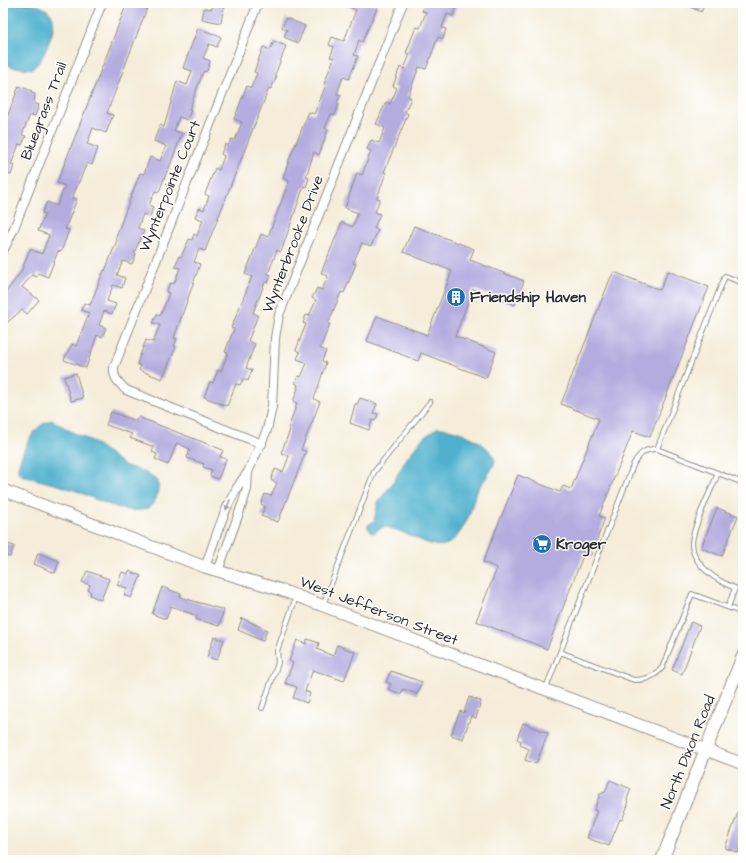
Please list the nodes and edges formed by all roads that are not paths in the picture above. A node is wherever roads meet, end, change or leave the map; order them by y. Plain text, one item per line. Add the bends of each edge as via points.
1 (102, 3) edge
2 (402, 3) edge
3 (257, 6) dead end
4 (3, 251) edge
5 (743, 283) edge
6 (430, 402) dead end
7 (262, 444) junction
8 (657, 449) junction
9 (248, 472) junction
10 (718, 473) junction
11 (743, 483) edge
12 (3, 490) edge
13 (205, 566) junction
14 (218, 571) junction
15 (297, 596) junction
16 (323, 605) junction
17 (728, 607) junction
18 (743, 613) edge
19 (560, 652) junction
20 (743, 656) edge
21 (545, 689) junction
22 (262, 708) dead end
23 (706, 751) junction
24 (743, 764) edge
25 (662, 860) edge

1 - 4 street, Bluegrass Trail
2 - 7 street, Wynterbrooke Drive via 279,315 275,338 272,407 268,430
3 - 7 street, Wynterpointe Court via 114,367 114,378 126,390
5 - 8 lane via 725,276
6 - 16 lane via 374,472
7 - 9 street, Wynterbrooke Drive
8 - 10 lane
8 - 19 lane via 644,451 634,464
9 -> 13 street via 232,497
9 - 14 street, Wynterbrooke Drive via 245,495
10 - 11 lane
10 - 17 lane via 692,544 697,558 706,570 735,588
12 - 13 street, West Jefferson Street
13 - 14 street, West Jefferson Street
14 - 15 street, West Jefferson Street
15 - 16 street, West Jefferson Street
15 - 22 lane via 277,651 278,663
16 - 21 street, West Jefferson Street
17 - 18 lane
17 - 19 lane via 692,594 662,668 656,675 645,680 634,680
19 - 21 lane
20 - 23 main road, North Dixon Road
21 - 23 street, West Jefferson Street
23 - 24 street, West Jefferson Street
23 - 25 main road, North Dixon Road

